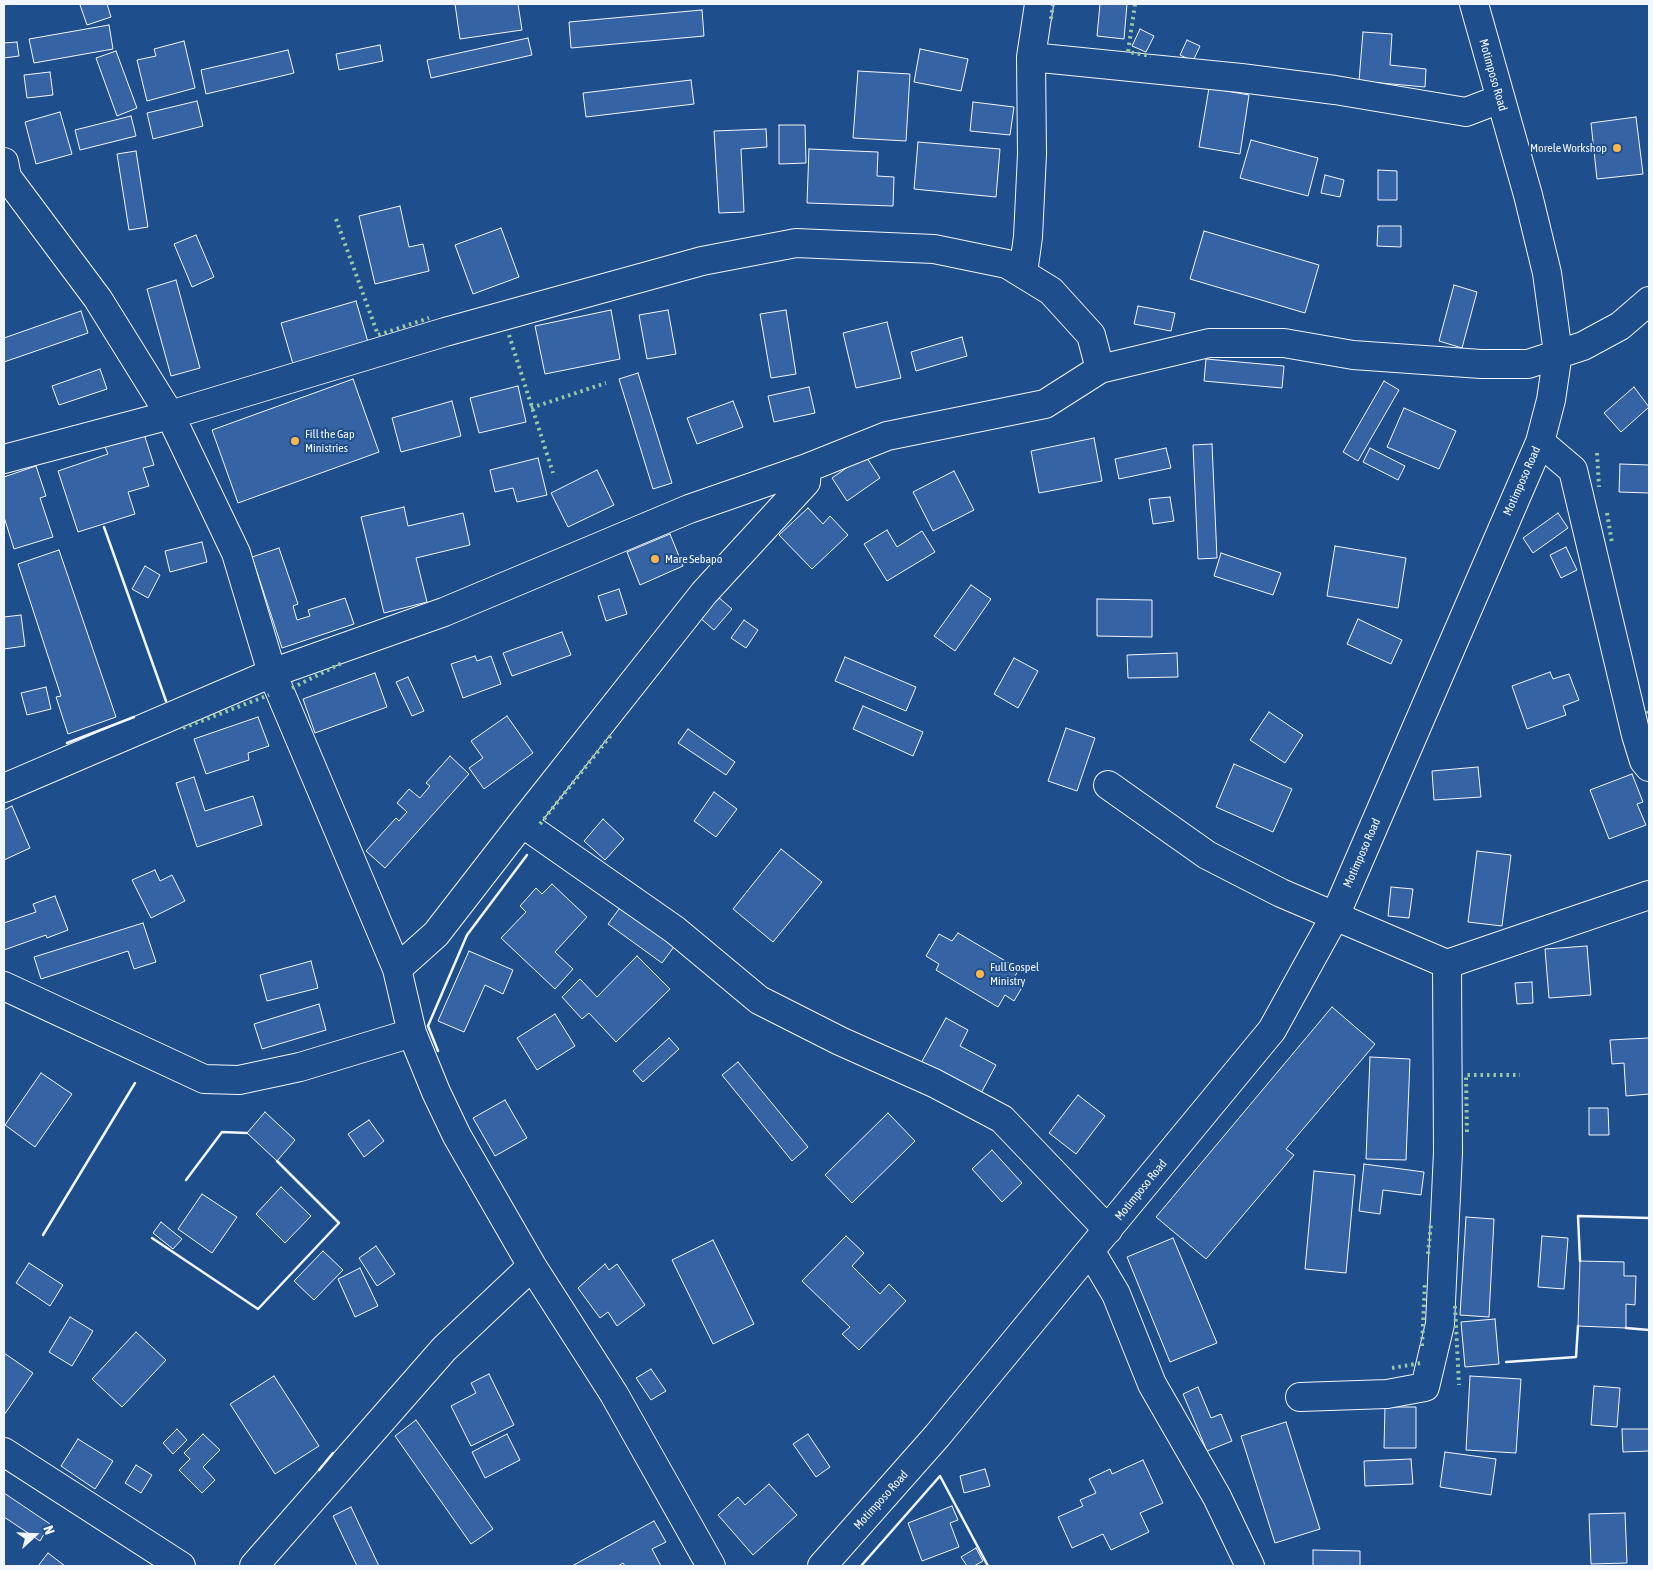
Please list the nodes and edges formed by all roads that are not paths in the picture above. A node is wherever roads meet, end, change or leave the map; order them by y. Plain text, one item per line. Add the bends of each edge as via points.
1 (1039, 4) edge
2 (1474, 4) edge
3 (1031, 57) junction
4 (1500, 99) junction
5 (5, 173) edge
6 (1023, 273) junction
7 (1649, 301) edge
8 (1558, 353) junction
9 (1100, 369) junction
10 (170, 415) junction
11 (1540, 442) junction
12 (4, 458) edge
13 (807, 468) junction
14 (272, 672) junction
15 (1643, 735) edge
16 (1649, 767) edge
17 (1108, 785) dead end
18 (4, 788) edge
19 (522, 823) junction
20 (1649, 895) edge
21 (1335, 916) junction
22 (1447, 964) junction
23 (398, 969) junction
24 (4, 986) edge
25 (412, 1033) junction
26 (1108, 1230) junction
27 (1091, 1252) junction
28 (532, 1266) junction
29 (1300, 1397) dead end
30 (4, 1452) edge
31 (181, 1566) edge
32 (254, 1566) edge
33 (711, 1566) edge
34 (822, 1566) edge
35 (1250, 1566) edge

1 - 3 street
2 - 4 street, Motimposo Road
3 - 4 street via 1250,79 1466,112
3 - 6 street via 1031,163
4 - 8 street, Motimposo Road via 1547,273
5 - 10 street via 98,299
6 - 9 street via 1052,291 1092,335
6 - 10 street via 1007,264 934,249 796,243 702,261
7 - 8 street via 1620,326 1583,346
8 - 9 street via 1528,364 1482,364 1353,355 1284,343 1209,343
8 - 11 street, Motimposo Road via 1552,400
9 - 13 street via 1045,404 887,436
10 - 12 street
10 - 14 street via 236,553
11 - 15 street via 1573,470
11 - 21 street, Motimposo Road
13 - 14 street via 689,509 444,612
13 - 19 street via 806,482 704,593
14 - 18 street
14 - 23 street
15 - 16 street via 1644,761
17 - 21 street via 1207,855
19 - 23 street via 436,934
19 - 26 street via 676,930 759,1000 1002,1119
20 - 22 street
21 - 22 street
21 - 26 street, Motimposo Road via 1272,1030
22 - 29 street via 1448,1152 1440,1324 1425,1387 1387,1394
23 - 25 street
24 - 25 street via 204,1079 239,1080 265,1075
25 - 28 street via 457,1136
26 - 27 street, Motimposo Road
27 - 34 street, Motimposo Road via 937,1436
27 - 35 street via 1116,1294 1152,1384 1217,1497
28 - 32 street via 444,1350
28 - 33 street via 614,1394
30 - 31 street

